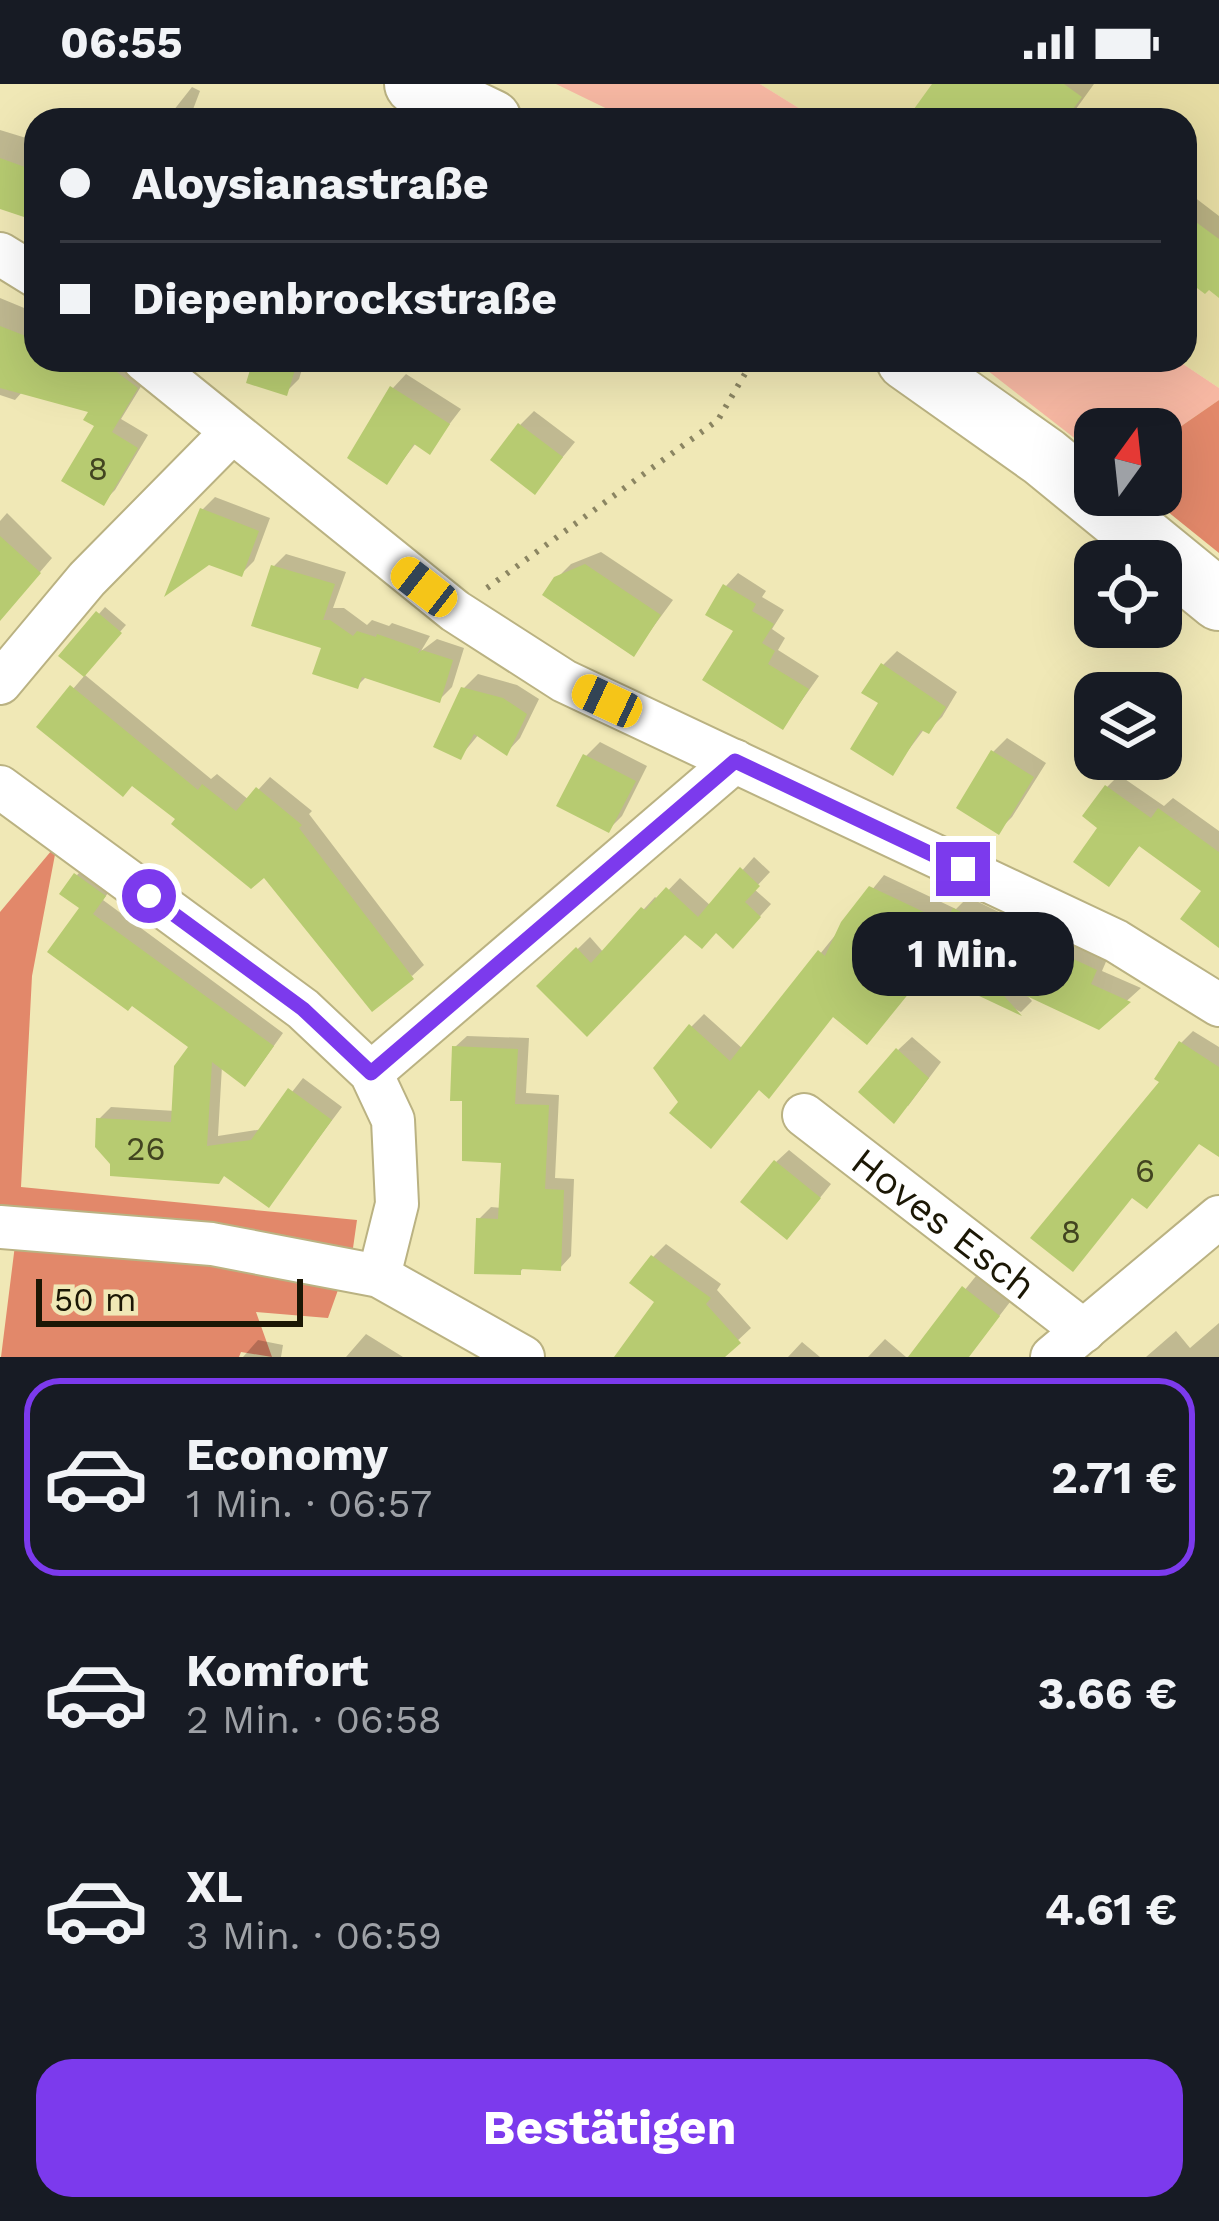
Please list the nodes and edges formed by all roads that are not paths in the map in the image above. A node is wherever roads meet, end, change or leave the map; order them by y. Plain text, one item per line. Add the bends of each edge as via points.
1 (415, 84) edge
2 (466, 108) edge
3 (159, 372) edge
4 (925, 372) edge
5 (232, 432) junction
6 (1219, 601) edge
7 (0, 683) edge
8 (735, 761) junction
9 (0, 787) edge
10 (1219, 1005) edge
11 (371, 1073) junction
12 (804, 1115) dead end
13 (1219, 1217) edge
14 (1, 1231) edge
15 (380, 1276) junction
16 (1068, 1344) edge
17 (523, 1357) edge

1 - 2 main road
3 - 5 street
4 - 6 main road via 1062,471
5 - 7 street via 87,579
5 - 8 street via 455,611 564,681
8 - 10 street via 1116,941
8 - 11 street
9 - 11 street via 303,1009
11 - 15 street via 393,1120 397,1204
12 - 16 street, Hoves Esch
13 - 16 street, Hoves Esch
14 - 15 street via 212,1244
15 - 17 street

